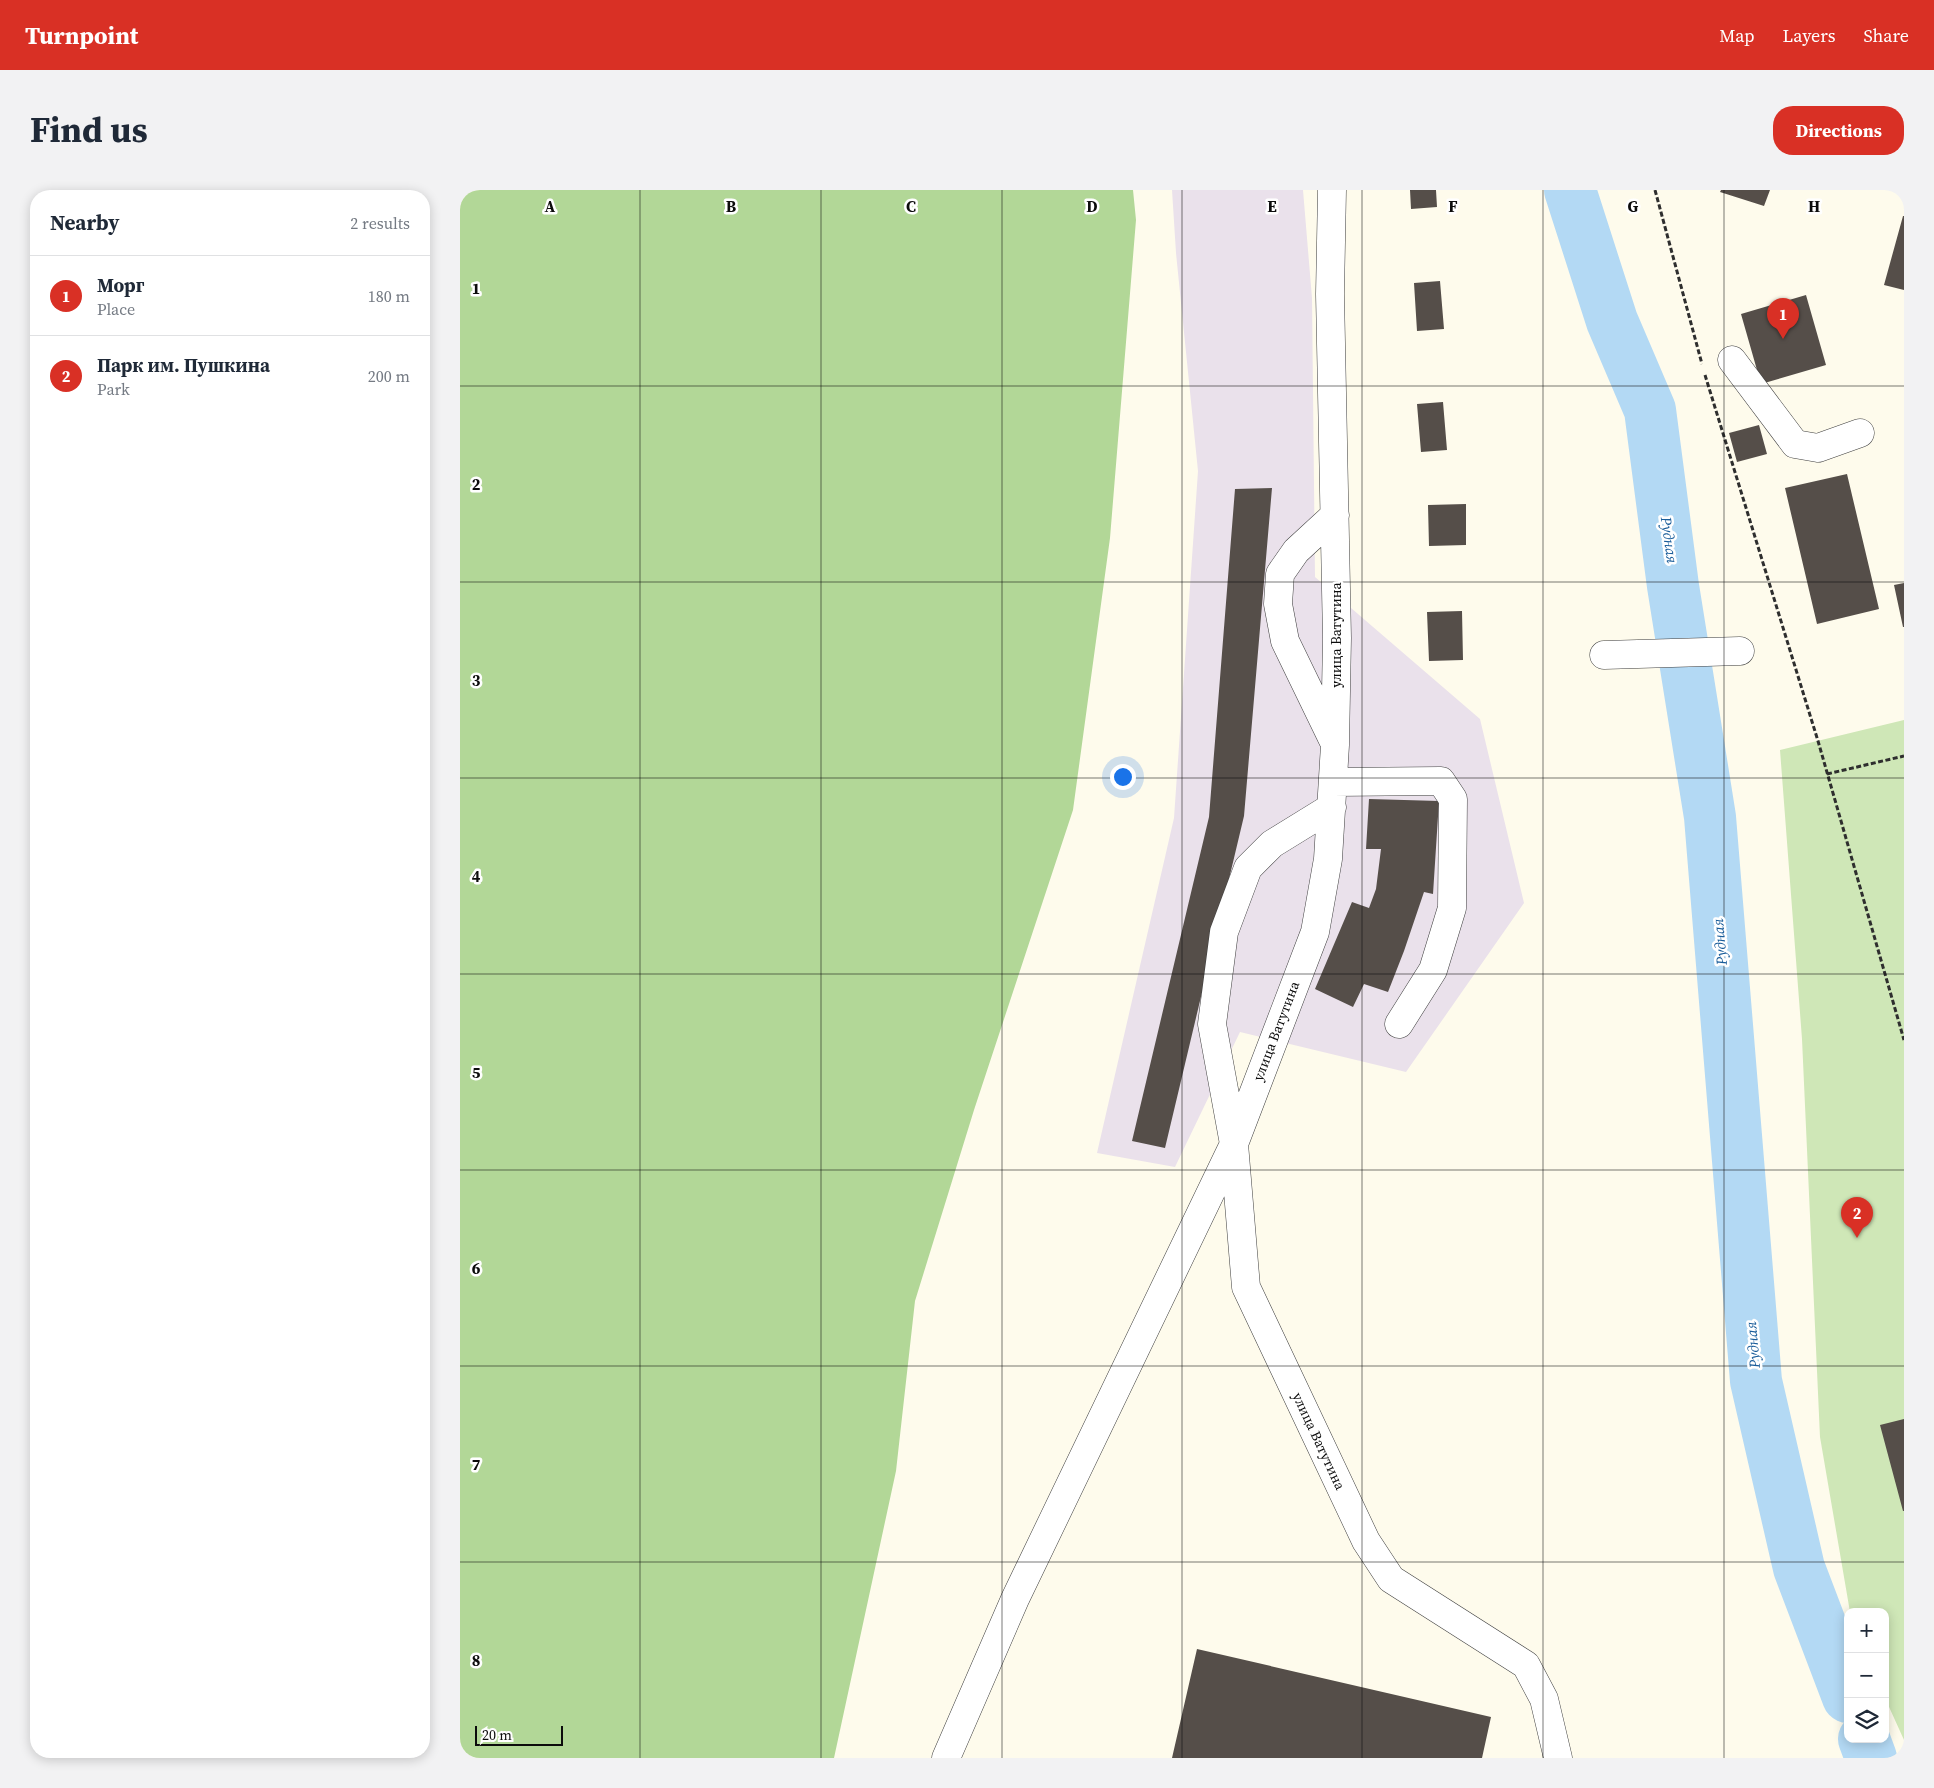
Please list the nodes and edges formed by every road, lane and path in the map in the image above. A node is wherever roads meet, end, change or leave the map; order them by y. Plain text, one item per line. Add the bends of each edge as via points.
1 (1332, 190) edge
2 (1655, 190) edge
3 (1732, 360) dead end
4 (1860, 433) dead end
5 (1335, 515) junction
6 (1740, 651) dead end
7 (1604, 655) dead end
8 (1336, 745) junction
9 (1904, 756) edge
10 (1827, 774) junction
11 (1332, 795) junction
12 (1399, 1024) dead end
13 (1904, 1040) edge
14 (1234, 1144) junction
15 (946, 1758) edge
16 (1558, 1758) edge

1 - 5 street, улица Ватутина via 1330,294
2 - 10 path via 1706,375
3 - 4 street via 1795,444 1818,448
5 - 8 street, улица Ватутина
5 - 8 street via 1296,551 1280,574 1278,604 1285,640
6 - 7 street
8 - 11 street, улица Ватутина
9 - 10 path
10 - 13 path
11 - 12 street via 1441,781 1453,800 1452,908 1433,970
11 - 14 street, улица Ватутина via 1328,859 1315,932
11 - 14 street via 1248,868 1224,932 1212,1024
14 - 15 street via 1015,1600
14 - 16 street, улица Ватутина via 1246,1287 1366,1541 1391,1579 1526,1665 1544,1699

